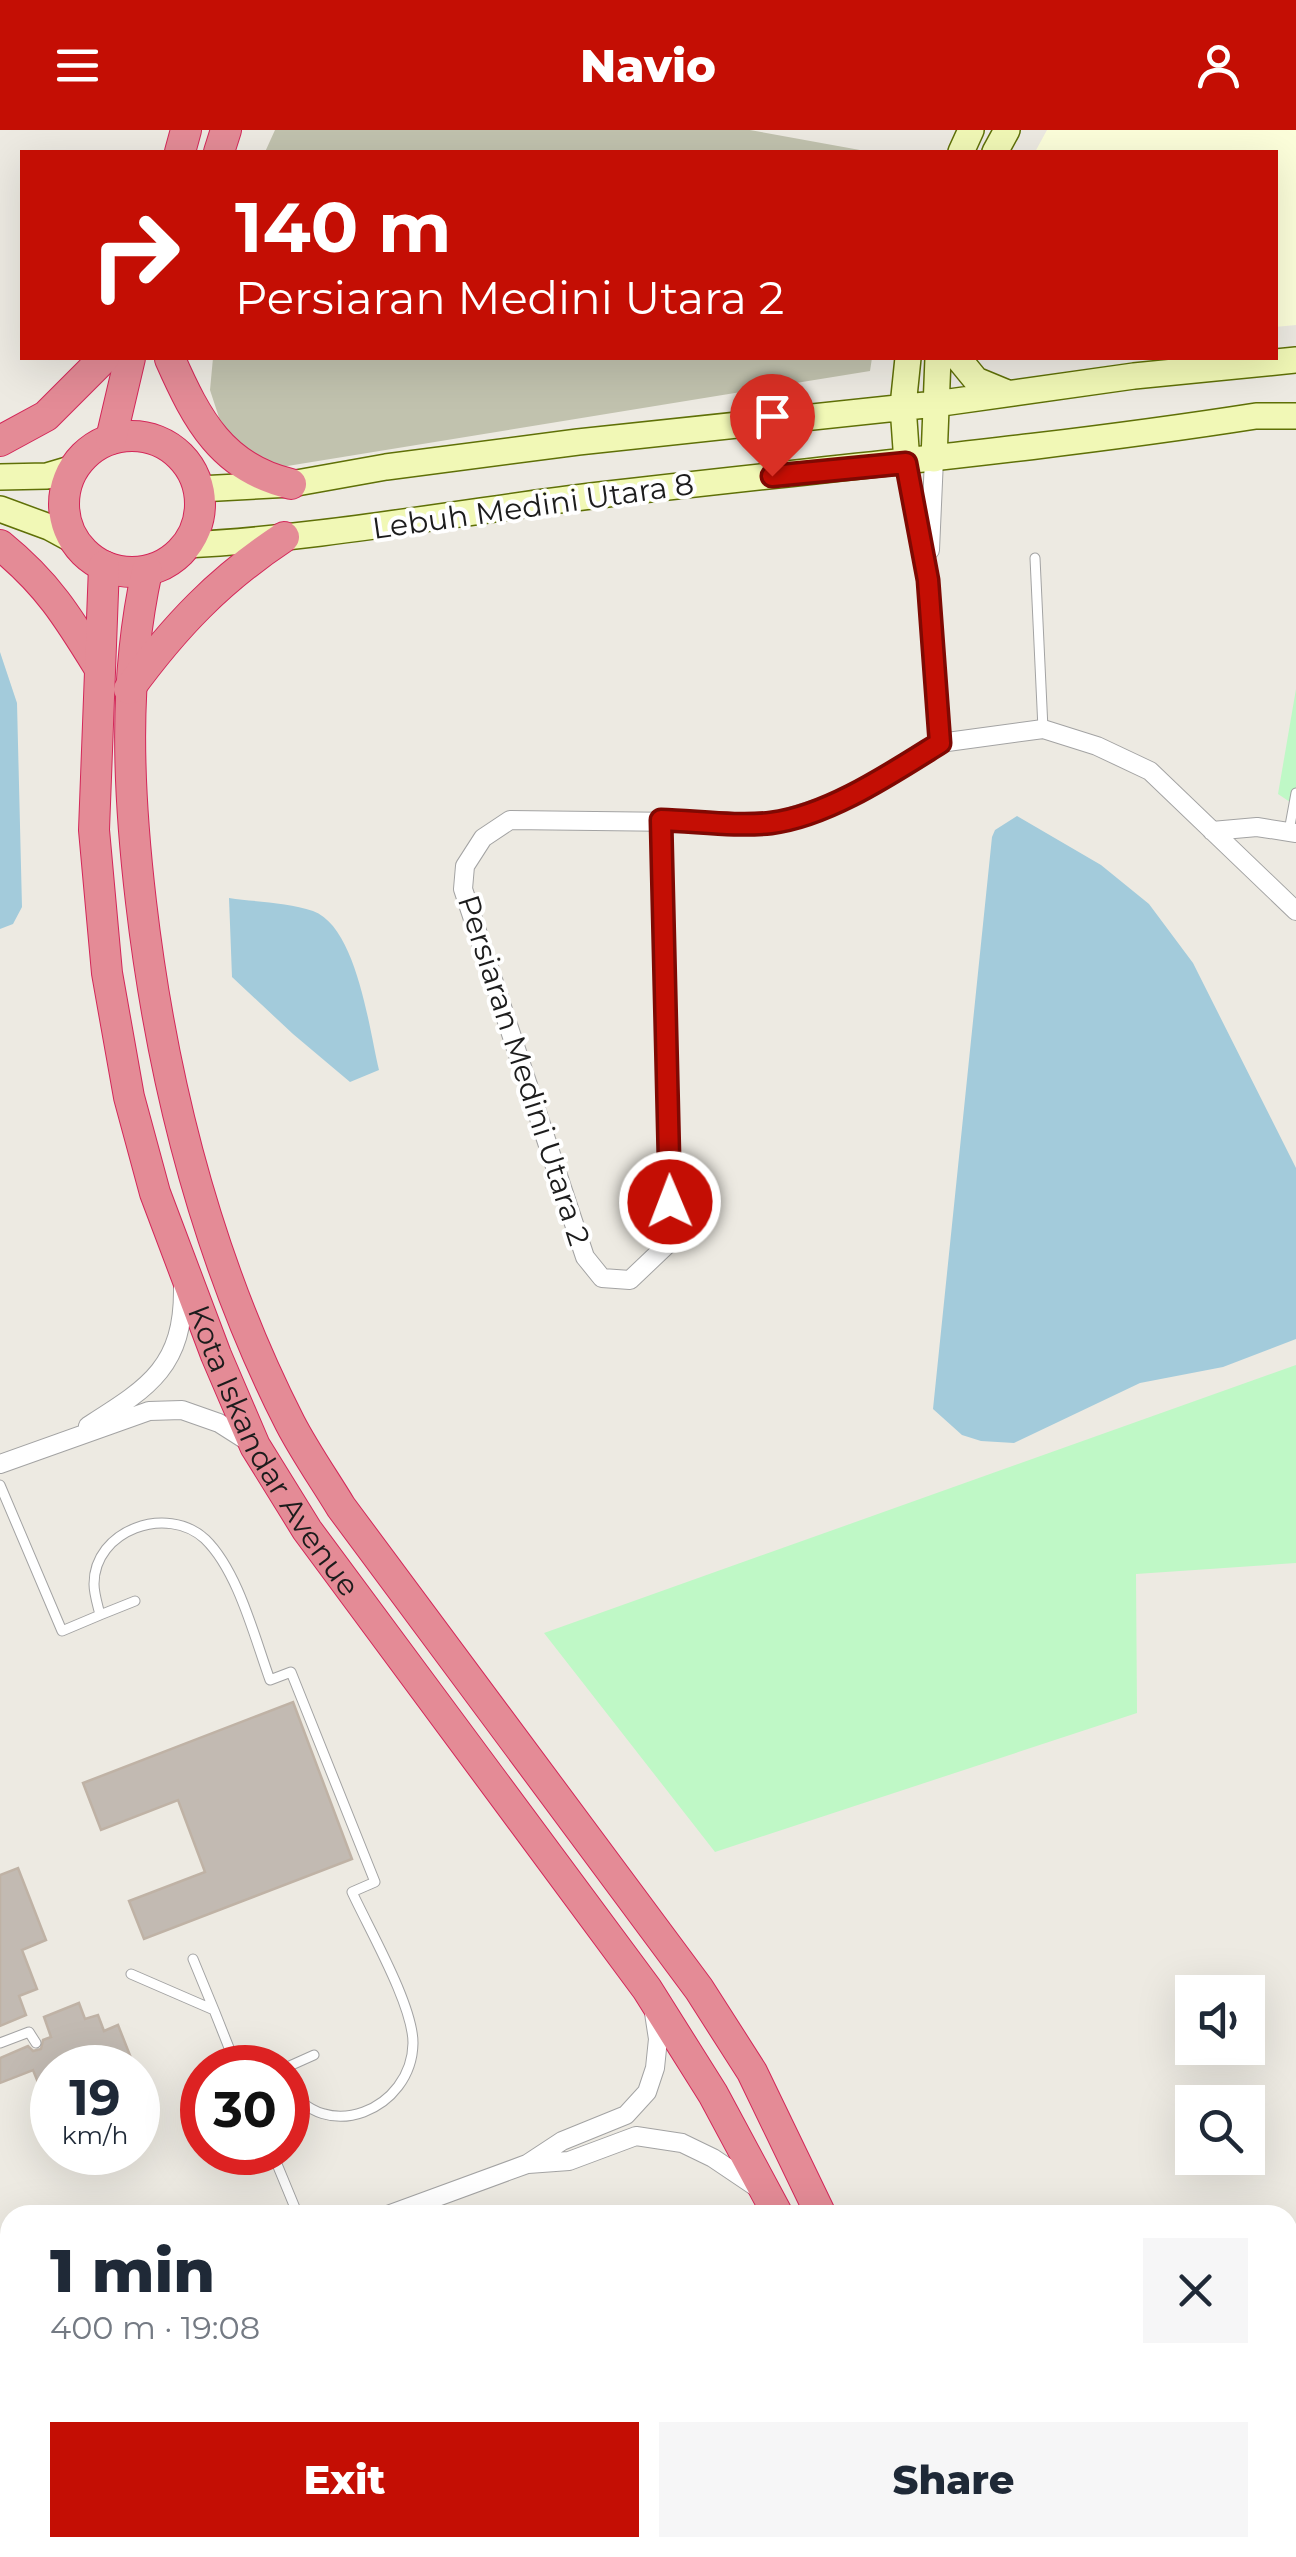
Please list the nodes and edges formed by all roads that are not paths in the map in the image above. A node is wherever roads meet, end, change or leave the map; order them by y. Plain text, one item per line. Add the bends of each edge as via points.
1 (102, 360) edge
2 (130, 360) edge
3 (171, 360) edge
4 (172, 360) edge
5 (908, 360) edge
6 (938, 360) edge
7 (960, 360) edge
8 (1296, 360) edge
9 (1008, 394) junction
10 (935, 404) junction
11 (903, 406) junction
12 (1296, 416) edge
13 (110, 439) junction
14 (0, 440) edge
15 (176, 451) junction
16 (934, 459) junction
17 (906, 463) junction
18 (74, 468) junction
19 (0, 478) edge
20 (292, 484) junction
21 (199, 490) junction
22 (0, 509) edge
23 (284, 538) junction
24 (73, 540) junction
25 (0, 546) edge
26 (186, 546) junction
27 (1035, 558) dead end
28 (104, 566) junction
29 (147, 571) junction
30 (928, 580) junction
31 (100, 669) junction
32 (129, 690) junction
33 (1043, 728) junction
34 (940, 743) junction
35 (1296, 793) edge
36 (661, 820) junction
37 (1212, 831) junction
38 (1292, 832) edge
39 (1296, 911) edge
40 (182, 1262) junction
41 (255, 1446) junction
42 (53, 1447) junction
43 (0, 1464) edge
44 (0, 1485) edge
45 (136, 1601) dead end
46 (100, 1615) junction
47 (193, 1959) dead end
48 (130, 1974) dead end
49 (647, 1989) junction
50 (214, 2010) junction
51 (0, 2043) edge
52 (36, 2043) dead end
53 (228, 2045) edge
54 (314, 2055) dead end
55 (310, 2057) edge
56 (310, 2107) edge
57 (527, 2164) junction
58 (281, 2175) edge
59 (294, 2205) edge
60 (415, 2205) edge
61 (772, 2205) edge
62 (774, 2205) edge
63 (816, 2205) edge

1 - 14 highway via 46,416
2 - 13 highway
3 - 15 highway
4 - 20 highway via 215,441 266,478
5 - 11 street
6 - 10 street
7 - 9 street via 976,380
8 - 9 street, Lebuh Medini Utara 8
9 - 10 street, Lebuh Medini Utara 8
10 - 11 street, Lebuh Medini Utara 8
10 - 16 street
11 - 17 street
11 - 20 street, Lebuh Medini Utara 8 via 578,442
12 - 16 street, Lebuh Medini Utara 8
13 - 15 highway via 134,435
13 - 18 highway
15 - 21 highway
16 - 17 street, Lebuh Medini Utara 8
16 - 30 street
17 - 23 street, Lebuh Medini Utara 8
17 - 30 street
18 - 19 street
18 - 24 highway via 64,492
20 - 21 street, Lebuh Medini Utara 8
21 - 26 highway via 199,519
22 - 24 street
23 - 26 street, Lebuh Medini Utara 8
23 - 32 highway via 207,594
24 - 28 highway
25 - 31 highway via 56,598
26 - 29 highway
27 - 33 lane
28 - 29 highway
28 - 31 highway, Kota Iskandar Avenue
29 - 32 highway, Kota Iskandar Avenue
30 - 34 street
31 - 40 highway, Kota Iskandar Avenue via 94,830 107,973 129,1097
32 - 63 highway, Kota Iskandar Avenue via 132,828 170,1088 251,1339 292,1426 342,1507 699,1989 752,2072
33 - 34 street, Persiaran Medini Utara 2
33 - 37 street, Persiaran Medini Utara 2 via 1150,772
34 - 36 street, Persiaran Medini Utara 2 via 828,806 771,823
35 - 38 lane
36 - 36 street, Persiaran Medini Utara 2 via 510,820 482,838 465,866 463,889 578,1238 602,1278 630,1280 671,1241
37 - 38 street
37 - 39 street, Persiaran Medini Utara 2
40 - 41 highway, Kota Iskandar Avenue
40 - 42 street via 183,1308 160,1373
41 - 42 street via 220,1423 182,1410 149,1410
41 - 49 highway, Kota Iskandar Avenue via 306,1530
42 - 43 street
44 - 46 lane via 62,1631
45 - 46 lane
46 - 56 lane via 94,1584 107,1548 144,1523 185,1526 226,1564 270,1680 291,1672 375,1882 352,1892 413,2038 405,2080 388,2099 347,2116
47 - 50 lane
48 - 50 lane
49 - 57 street via 658,2039 647,2092 626,2114 562,2140
49 - 62 highway, Kota Iskandar Avenue
50 - 53 lane
51 - 52 lane via 29,2032
54 - 55 lane
57 - 60 street
57 - 61 street via 570,2161 636,2136 682,2143 713,2158
58 - 59 lane

